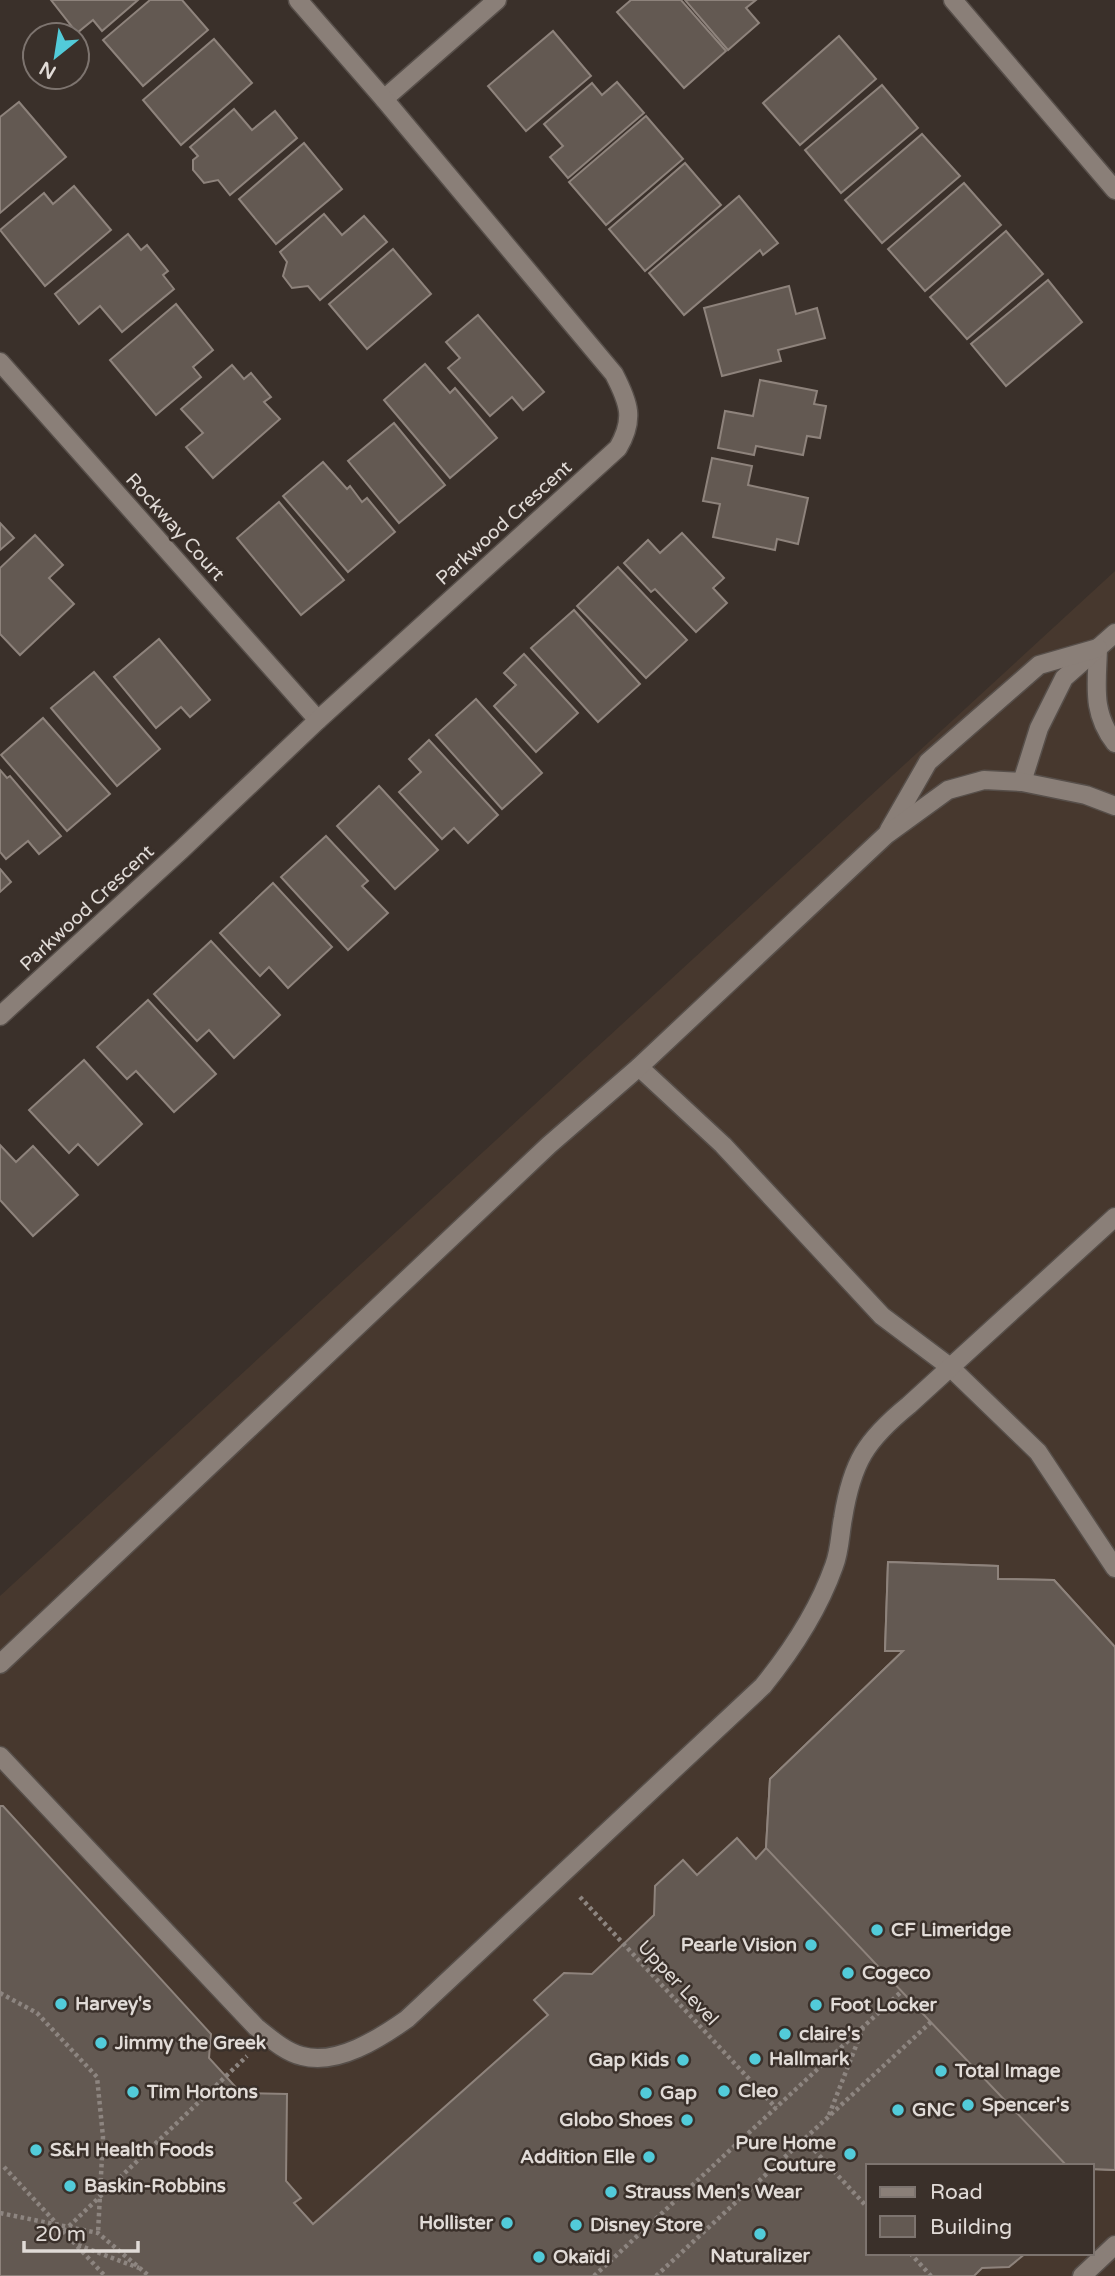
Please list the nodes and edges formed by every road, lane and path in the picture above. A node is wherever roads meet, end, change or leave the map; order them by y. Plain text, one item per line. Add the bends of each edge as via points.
1 (298, 0) edge
2 (498, 0) edge
3 (953, 0) edge
4 (384, 99) junction
5 (1115, 190) edge
6 (0, 362) edge
7 (1115, 633) edge
8 (1098, 648) junction
9 (318, 720) junction
10 (1115, 743) edge
11 (1022, 782) junction
12 (1115, 806) edge
13 (886, 835) junction
14 (0, 1016) edge
15 (639, 1067) junction
16 (1115, 1217) edge
17 (950, 1367) junction
18 (1115, 1568) edge
19 (0, 1664) edge
20 (0, 1756) edge
21 (561, 1875) junction
22 (902, 1991) dead end
23 (0, 1993) edge
24 (931, 2022) dead end
25 (864, 2026) junction
26 (268, 2036) junction
27 (776, 2109) junction
28 (828, 2119) junction
29 (805, 2140) junction
30 (4, 2167) dead end
31 (866, 2206) edge
32 (0, 2213) edge
33 (64, 2231) junction
34 (98, 2233) junction
35 (74, 2243) junction
36 (1115, 2245) edge
37 (912, 2255) edge
38 (143, 2270) junction
39 (106, 2276) edge
40 (149, 2276) edge
41 (594, 2276) edge
42 (656, 2276) edge
43 (932, 2276) edge
44 (1082, 2276) edge

1 - 4 street, Parkwood Crescent
2 - 4 street
3 - 5 street
4 - 9 street, Parkwood Crescent via 614,374 626,396 628,431 610,456
6 - 9 street, Rockway Court
7 - 8 street
8 - 10 street via 1097,708
8 - 11 street via 1065,678 1040,728
8 - 13 street via 1040,666 928,762
9 - 14 street, Parkwood Crescent
11 - 12 street
11 - 13 street via 984,780 948,790
13 - 15 street
15 - 17 street via 723,1145 883,1316
15 - 19 street via 549,1145
16 - 17 street
17 - 18 street via 1038,1452
17 - 21 street via 882,1427 859,1459 848,1487 836,1563 789,1654 763,1686
20 - 26 street
21 - 26 street via 384,2036 332,2057 303,2057
21 - 27 path, Upper Level
22 - 25 path
23 - 34 path via 37,2013 97,2077 103,2137
24 - 28 path
25 - 27 path
25 - 28 path
26 - 33 path
27 - 41 path
28 - 29 path
29 - 31 path
29 - 42 path
30 - 33 path
32 - 34 path
33 - 35 path
34 - 38 path
35 - 38 path
35 - 39 path
36 - 44 street
37 - 43 path
38 - 40 path

